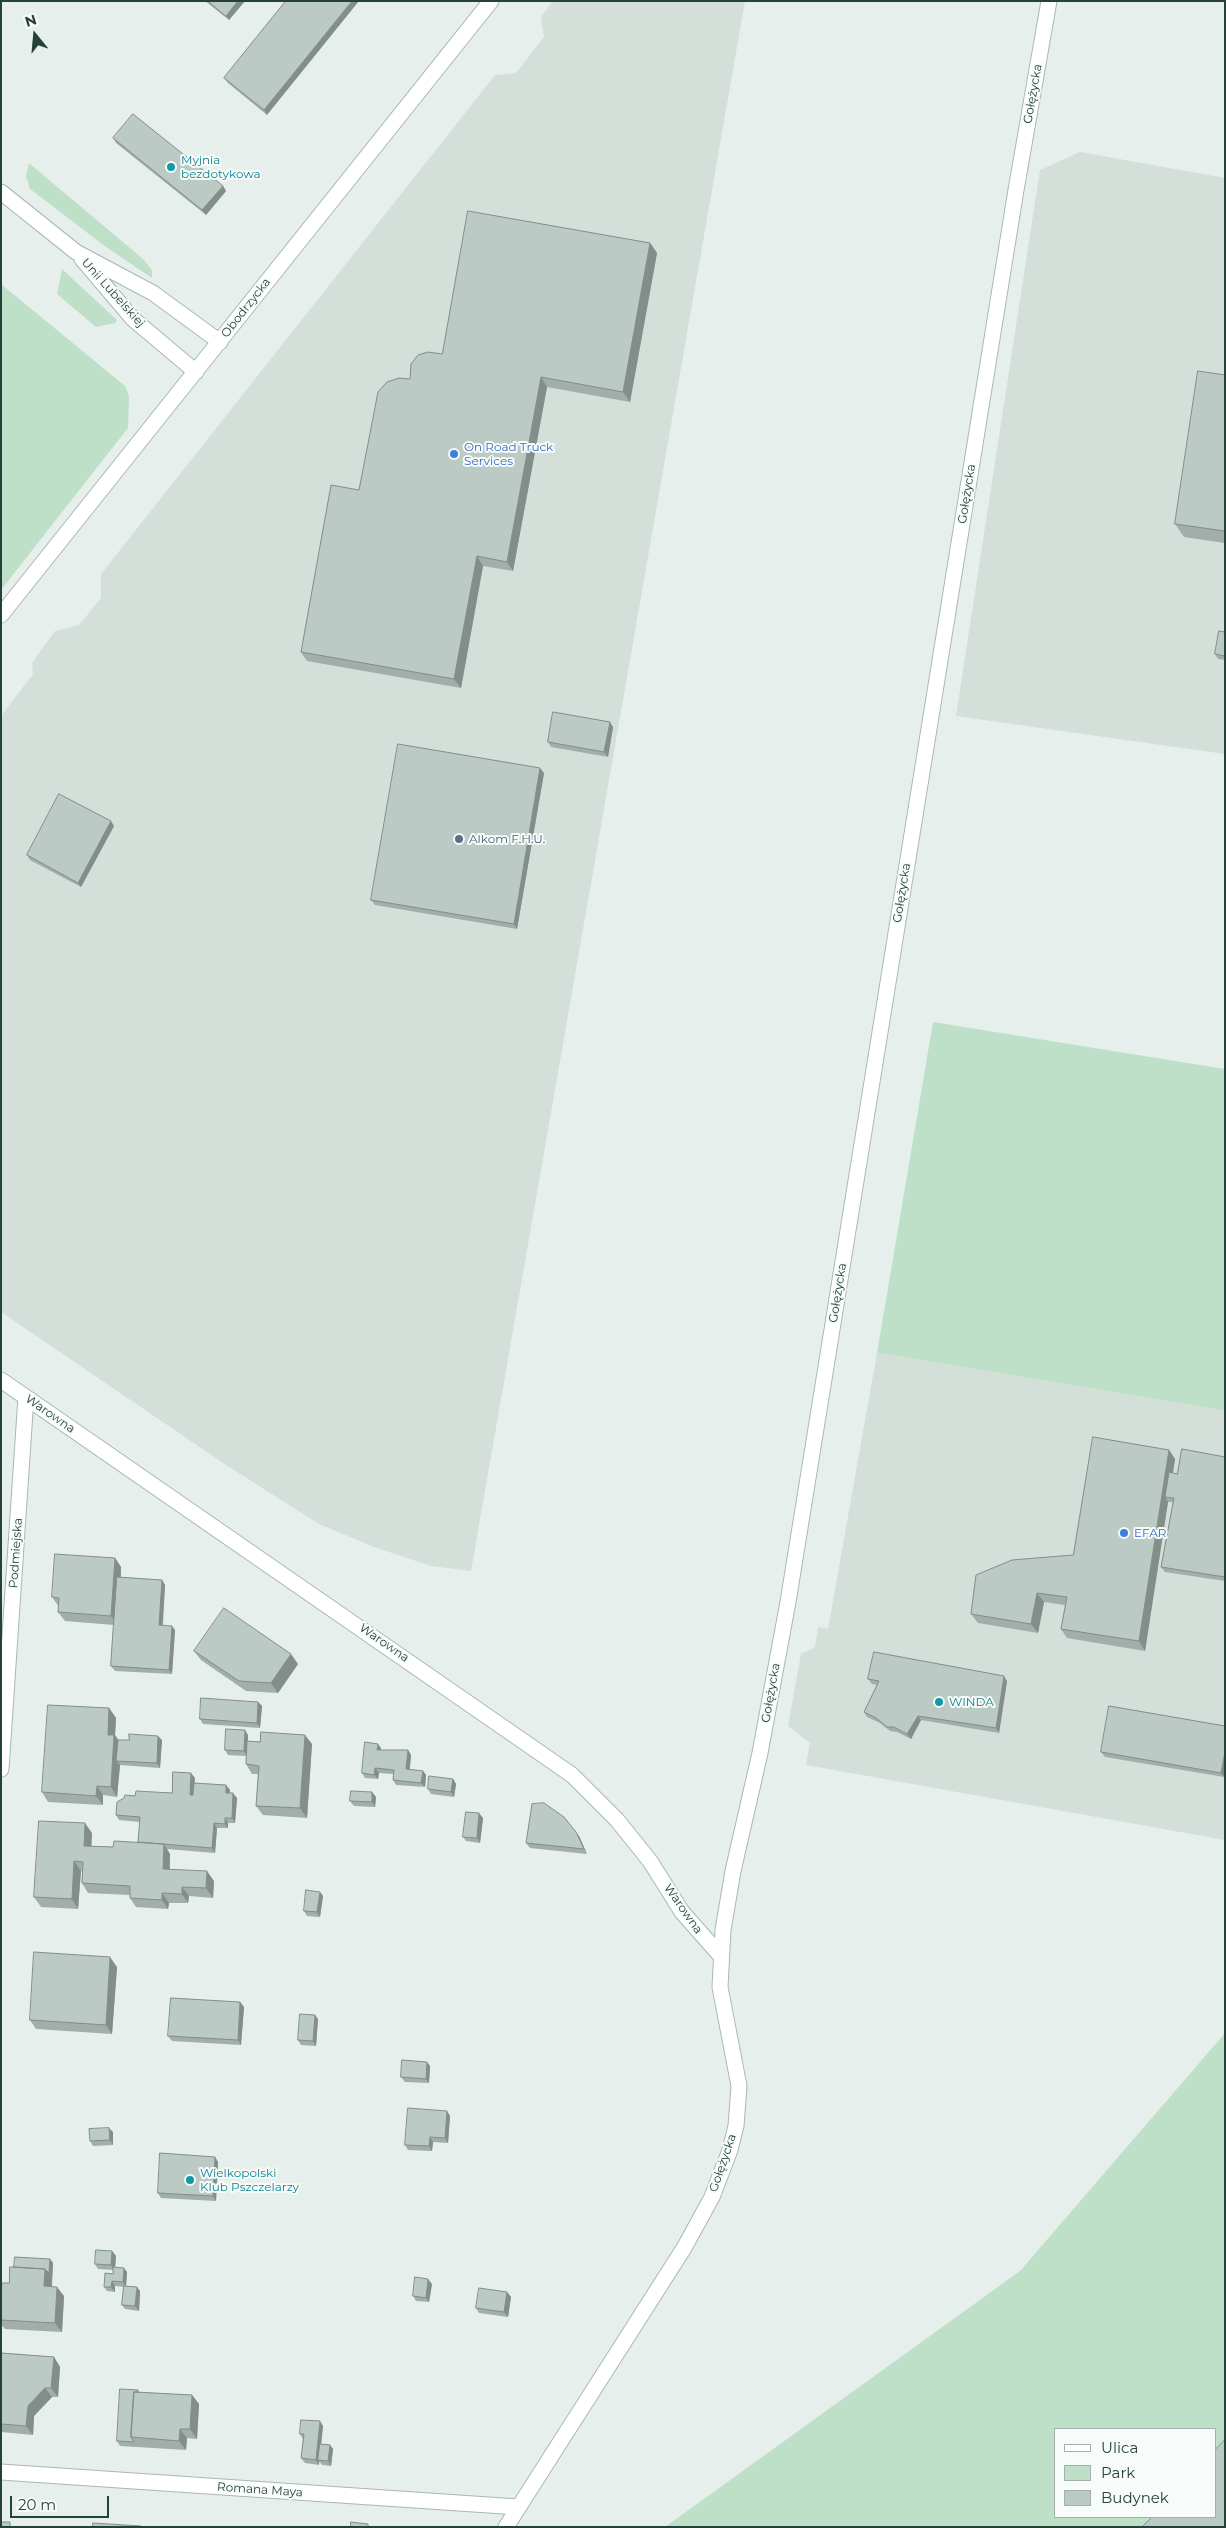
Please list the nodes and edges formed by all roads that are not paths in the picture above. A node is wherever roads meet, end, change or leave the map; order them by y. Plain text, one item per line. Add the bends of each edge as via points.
1 (491, 1) edge
2 (1049, 1) edge
3 (1, 192) edge
4 (76, 252) junction
5 (220, 342) junction
6 (196, 372) junction
7 (1, 615) edge
8 (1, 1380) edge
9 (26, 1397) junction
10 (1, 1769) edge
11 (720, 1955) junction
12 (1, 2472) edge
13 (518, 2507) junction
14 (506, 2527) edge

1 - 5 street, Obodrzycka
2 - 11 street, Gołężycka via 1014,200 788,1602 760,1753 733,1871
3 - 4 street, Unii Lubelskiej
4 - 5 street, Unii Lubelskiej via 153,293
4 - 6 street, Unii Lubelskiej via 133,318
5 - 6 street, Obodrzycka
6 - 7 street, Obodrzycka
8 - 9 street, Warowna
9 - 10 street, Podmiejska
9 - 11 street, Warowna via 572,1775 617,1820 650,1861 682,1912
11 - 13 street, Gołężycka via 722,2005 739,2086 736,2126 722,2173 684,2248
12 - 13 street, Romana Maya
13 - 14 street, Gołężycka

